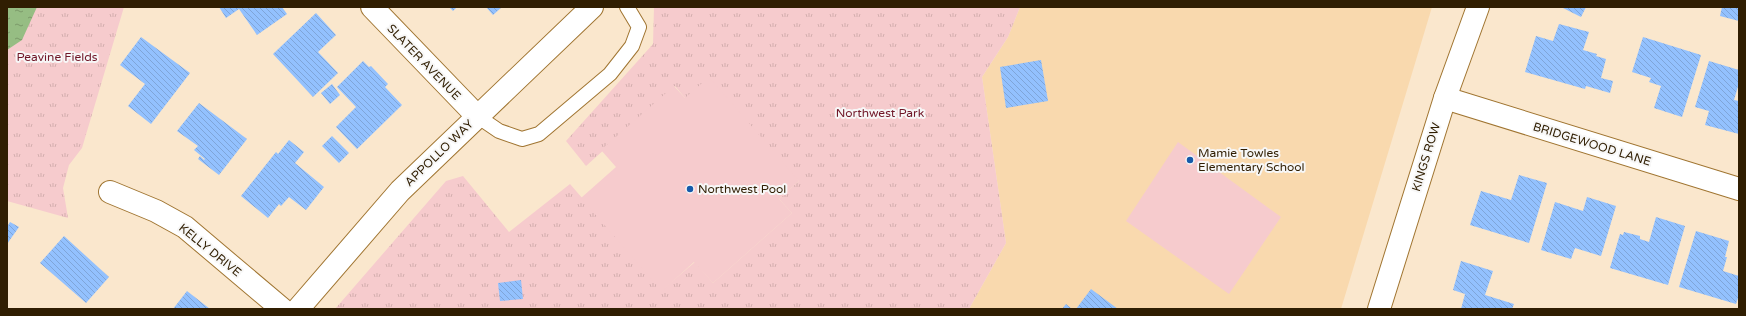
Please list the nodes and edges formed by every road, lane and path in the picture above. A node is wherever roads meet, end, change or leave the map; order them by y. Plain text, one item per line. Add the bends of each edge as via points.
1 (372, 7) edge
2 (592, 7) edge
3 (627, 7) edge
4 (1478, 7) edge
5 (1445, 98) junction
6 (477, 116) junction
7 (1739, 189) edge
8 (110, 192) dead end
9 (282, 309) edge
10 (298, 309) edge
11 (1379, 309) edge

1 - 6 street, SLATER AVENUE
2 - 6 street, APPOLLO WAY
3 - 6 lane via 639,27 632,46 610,74 539,134 522,139 499,131
4 - 5 street, KINGS ROW
5 - 7 street, BRIDGEWOOD LANE
5 - 11 street, KINGS ROW
6 - 10 street, APPOLLO WAY via 400,190
8 - 9 street, KELLY DRIVE via 156,211 185,227

